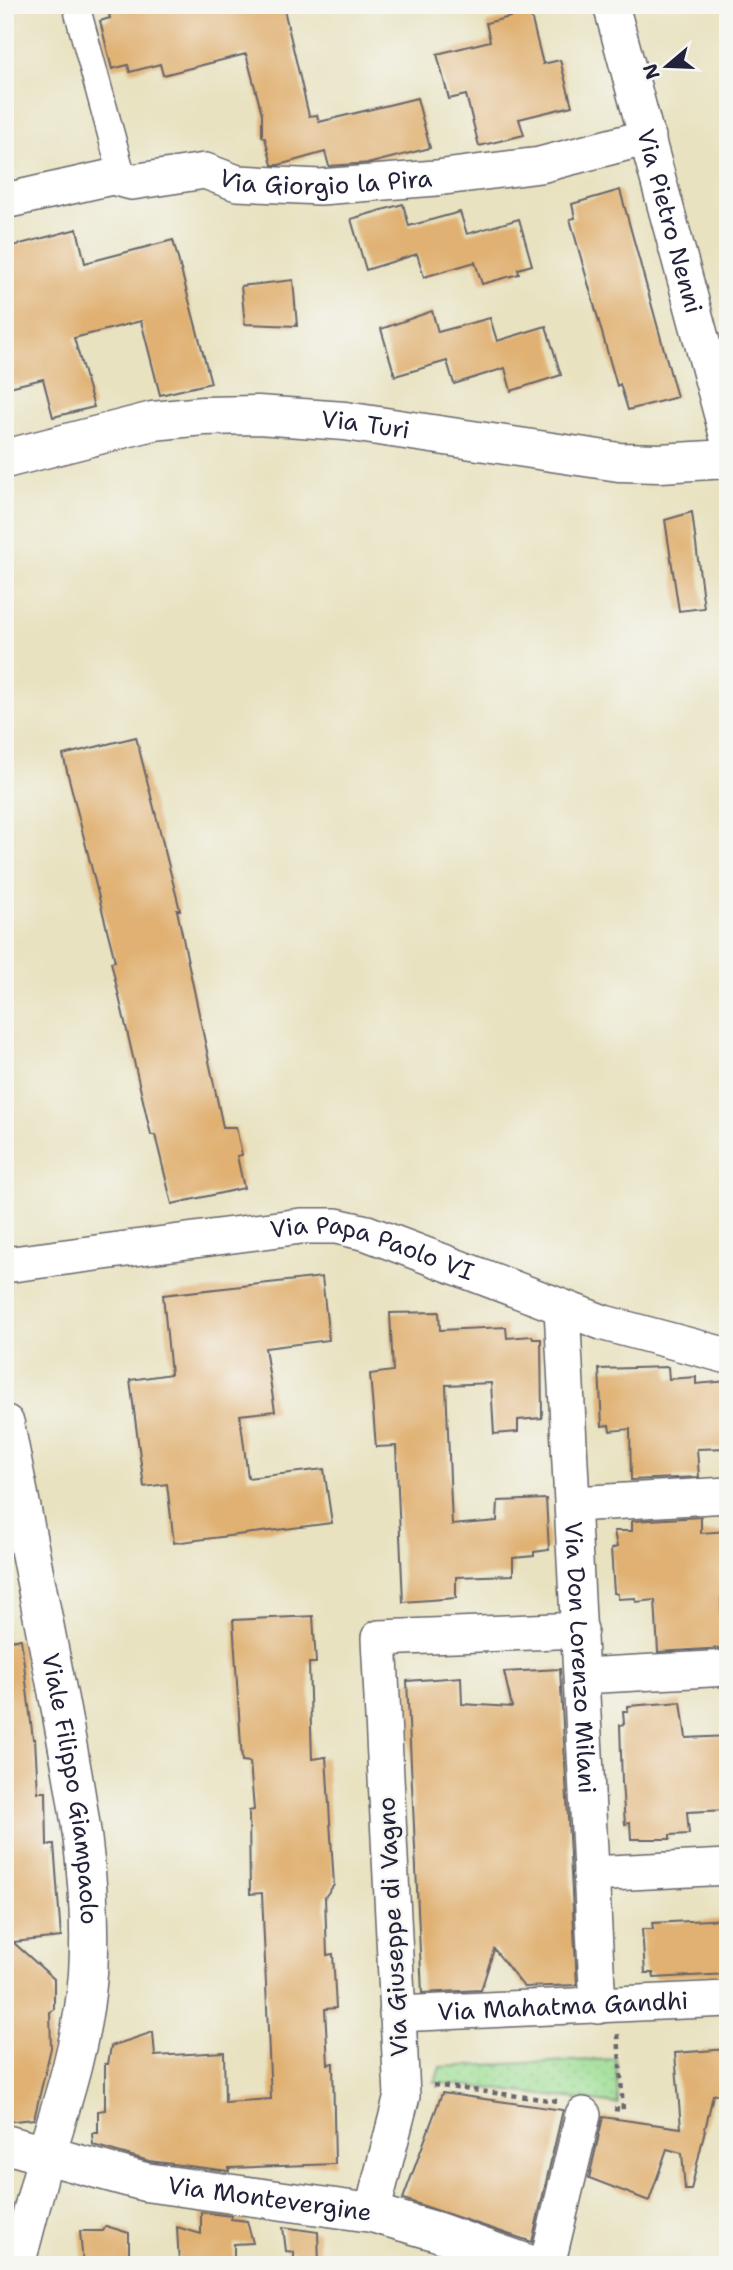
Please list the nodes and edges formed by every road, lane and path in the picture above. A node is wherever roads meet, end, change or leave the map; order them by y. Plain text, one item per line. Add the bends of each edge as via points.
1 (76, 5) edge
2 (611, 5) edge
3 (648, 137) junction
4 (123, 179) junction
5 (5, 201) edge
6 (728, 438) edge
7 (5, 459) edge
8 (728, 459) edge
9 (5, 1265) edge
10 (562, 1308) junction
11 (728, 1356) edge
12 (5, 1424) edge
13 (728, 1495) edge
14 (574, 1504) junction
15 (580, 1630) junction
16 (728, 1668) edge
17 (582, 1676) junction
18 (728, 1867) edge
19 (591, 1874) junction
20 (728, 2000) edge
21 (608, 2006) junction
22 (397, 2014) junction
23 (401, 2081) junction
24 (584, 2109) junction
25 (5, 2144) edge
26 (46, 2154) junction
27 (372, 2213) junction
28 (17, 2265) edge
29 (531, 2265) edge
30 (547, 2265) edge

1 - 4 street
2 - 3 street, Via Pietro Nenni
3 - 4 street, Via Giorgio la Pira via 540,165 320,187 237,183 205,171
3 - 6 street, Via Pietro Nenni
4 - 5 street, Via Giorgio la Pira via 112,177
7 - 8 street, Via Turi via 153,422 258,415 345,421 619,462
9 - 10 street, Via Papa Paolo VI via 301,1226 336,1226 367,1233
10 - 11 street, Via Papa Paolo VI
10 - 14 street, Via Don Lorenzo Milani
12 - 26 street, Viale Filippo Giampaolo via 73,1779 90,1926 82,2027
13 - 14 street
14 - 15 street, Via Don Lorenzo Milani
15 - 17 street, Via Don Lorenzo Milani
15 - 22 street, Via Giuseppe di Vagno via 379,1638
16 - 17 street
17 - 19 street, Via Don Lorenzo Milani
18 - 19 street
19 - 21 street, Via Don Lorenzo Milani
20 - 21 street, Via Mahatma Gandhi
21 - 22 street, Via Mahatma Gandhi
21 - 24 path via 623,2110
22 - 23 street, Via Giuseppe di Vagno
23 - 24 path
23 - 27 street, Via Giuseppe di Vagno via 402,2096
24 - 30 street
25 - 26 street, Via Montevergine
26 - 27 street, Via Montevergine via 145,2182
26 - 28 street
27 - 29 street, Via Montevergine

